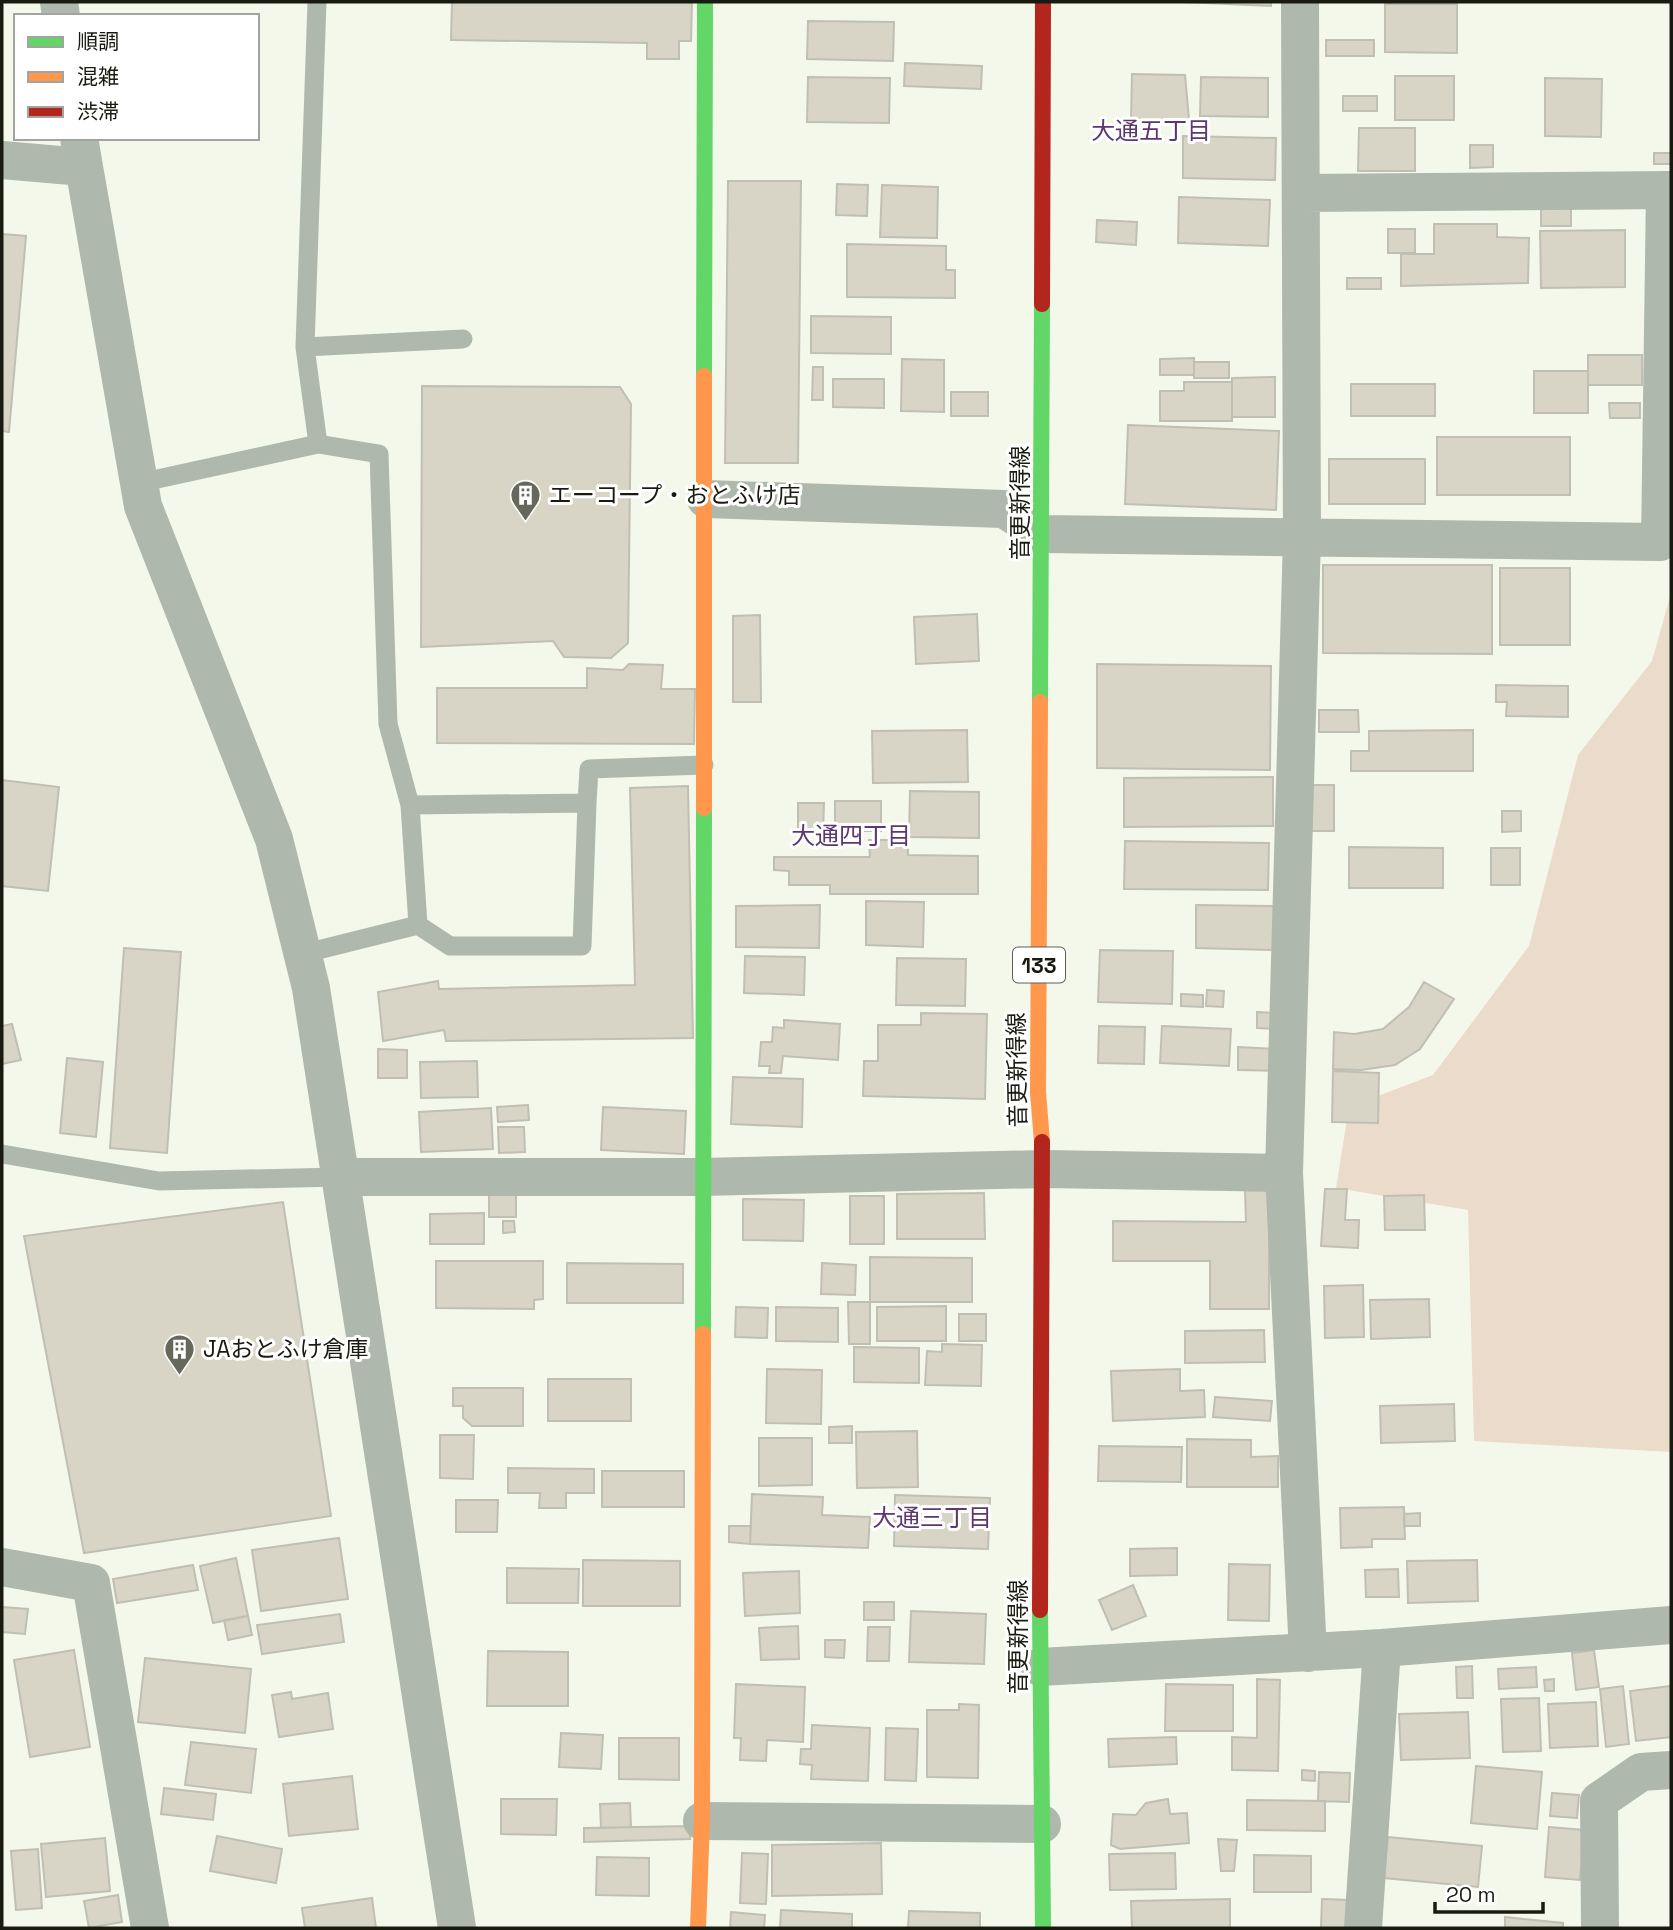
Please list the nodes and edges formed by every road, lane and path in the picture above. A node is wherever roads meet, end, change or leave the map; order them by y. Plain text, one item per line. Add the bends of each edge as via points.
1 (317, 2) edge
2 (705, 2) edge
3 (1044, 2) edge
4 (1300, 2) edge
5 (81, 153) edge
6 (2, 160) edge
7 (1668, 190) edge
8 (1301, 193) junction
9 (463, 339) dead end
10 (305, 346) junction
11 (318, 444) junction
12 (139, 483) junction
13 (706, 499) junction
14 (1043, 534) junction
15 (1301, 537) junction
16 (704, 765) junction
17 (587, 803) junction
18 (410, 805) junction
19 (418, 925) junction
20 (302, 954) junction
21 (2, 1154) edge
22 (1044, 1169) junction
23 (1284, 1173) junction
24 (339, 1177) junction
25 (701, 1177) junction
26 (2, 1567) edge
27 (1671, 1625) edge
28 (1382, 1648) junction
29 (1308, 1653) junction
30 (1040, 1667) junction
31 (1671, 1770) edge
32 (702, 1821) junction
33 (1042, 1824) junction
34 (150, 1928) edge
35 (457, 1928) edge
36 (698, 1928) edge
37 (1043, 1928) edge
38 (1363, 1928) edge
39 (1600, 1928) edge

1 - 10 lane
2 - 13 street
3 - 14 street, 音更新得線 / 133
4 - 8 street
5 - 6 street
5 - 12 street
7 - 8 street
7 - 15 street via 1660,542
8 - 15 street
9 - 10 lane
10 - 11 lane
11 - 12 lane
11 - 18 lane via 379,454 388,724
12 - 20 street via 143,506 274,839
13 - 14 street via 1004,509
13 - 16 street
14 - 15 street
14 - 22 street, 音更新得線 / 133 via 1038,1092
15 - 23 street
16 - 17 lane via 589,769
16 - 25 street
17 - 18 lane
17 - 19 lane via 582,946 450,946
18 - 19 lane
19 - 20 lane
20 - 24 street
21 - 24 lane via 159,1181
22 - 23 street
22 - 25 street
22 - 30 street, 音更新得線 / 133
23 - 29 street
24 - 25 street
24 - 35 street
25 - 32 street
26 - 34 street via 91,1583
27 - 28 street
28 - 29 street
28 - 38 street
29 - 30 street
30 - 33 street, 音更新得線 / 133
31 - 39 street via 1641,1772 1599,1801
32 - 33 street
32 - 36 street
33 - 37 street, 音更新得線 / 133

